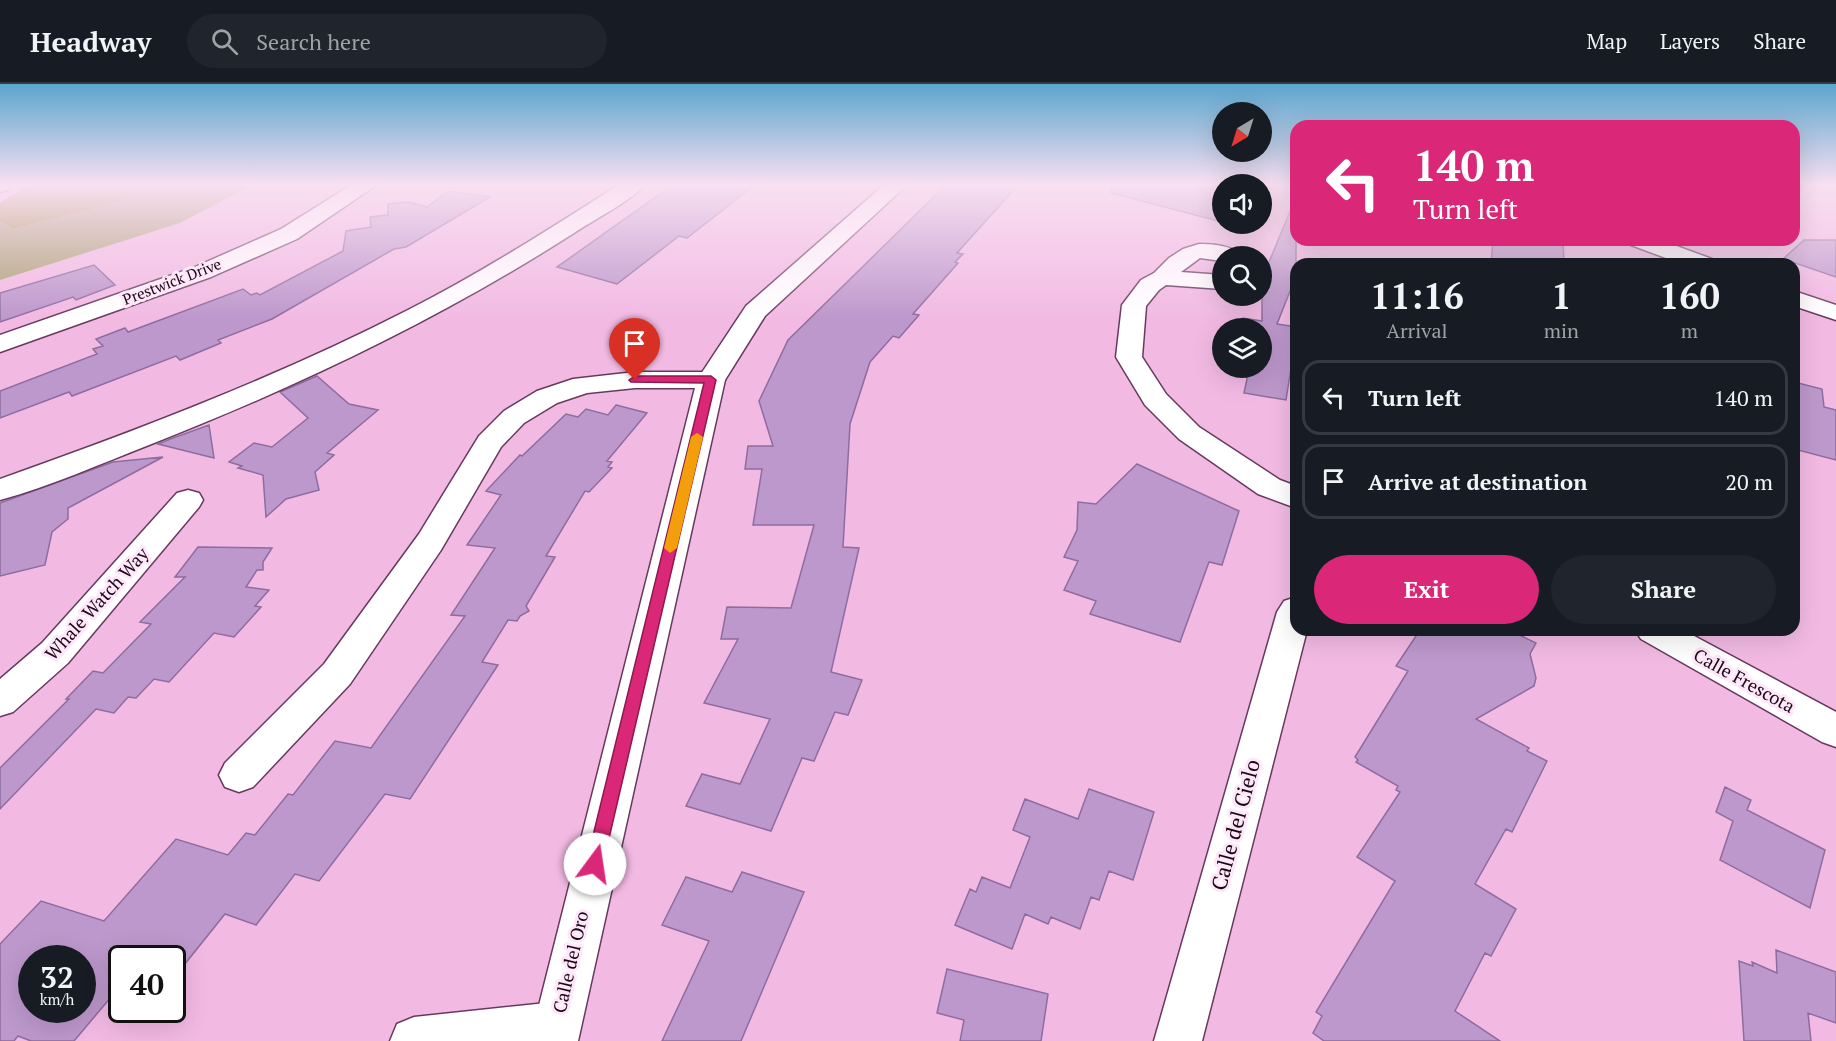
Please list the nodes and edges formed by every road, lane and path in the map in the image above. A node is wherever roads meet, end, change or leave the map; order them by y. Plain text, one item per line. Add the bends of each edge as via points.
1 (297, 229) edge
2 (565, 229) edge
3 (848, 229) edge
4 (1655, 246) edge
5 (1212, 253) edge
6 (1688, 258) edge
7 (1162, 278) junction
8 (1212, 281) edge
9 (1800, 300) edge
10 (1836, 314) edge
11 (0, 344) edge
12 (711, 380) junction
13 (0, 490) edge
14 (1290, 496) edge
15 (188, 500) dead end
16 (1290, 627) edge
17 (1664, 636) edge
18 (0, 701) edge
19 (1836, 731) edge
20 (239, 775) dead end
21 (555, 1034) edge
22 (414, 1041) edge
23 (1178, 1041) edge

1 - 11 street, Prestwick Drive via 213,267
2 - 13 street via 489,277 329,359 134,443
3 - 12 street, Calle del Oro via 755,311
4 - 6 street
5 - 7 street via 1180,257
7 - 8 street
7 - 14 street via 1150,285 1134,305 1129,357 1155,399 1189,433 1269,487
9 - 10 street
12 - 20 street via 584,385 547,396 514,417 489,442 430,542 337,674
12 - 21 street, Calle del Oro
15 - 18 street, Whale Watch Way via 55,653
16 - 23 street, Calle del Cielo
17 - 19 street, Calle Frescota
21 - 22 street

